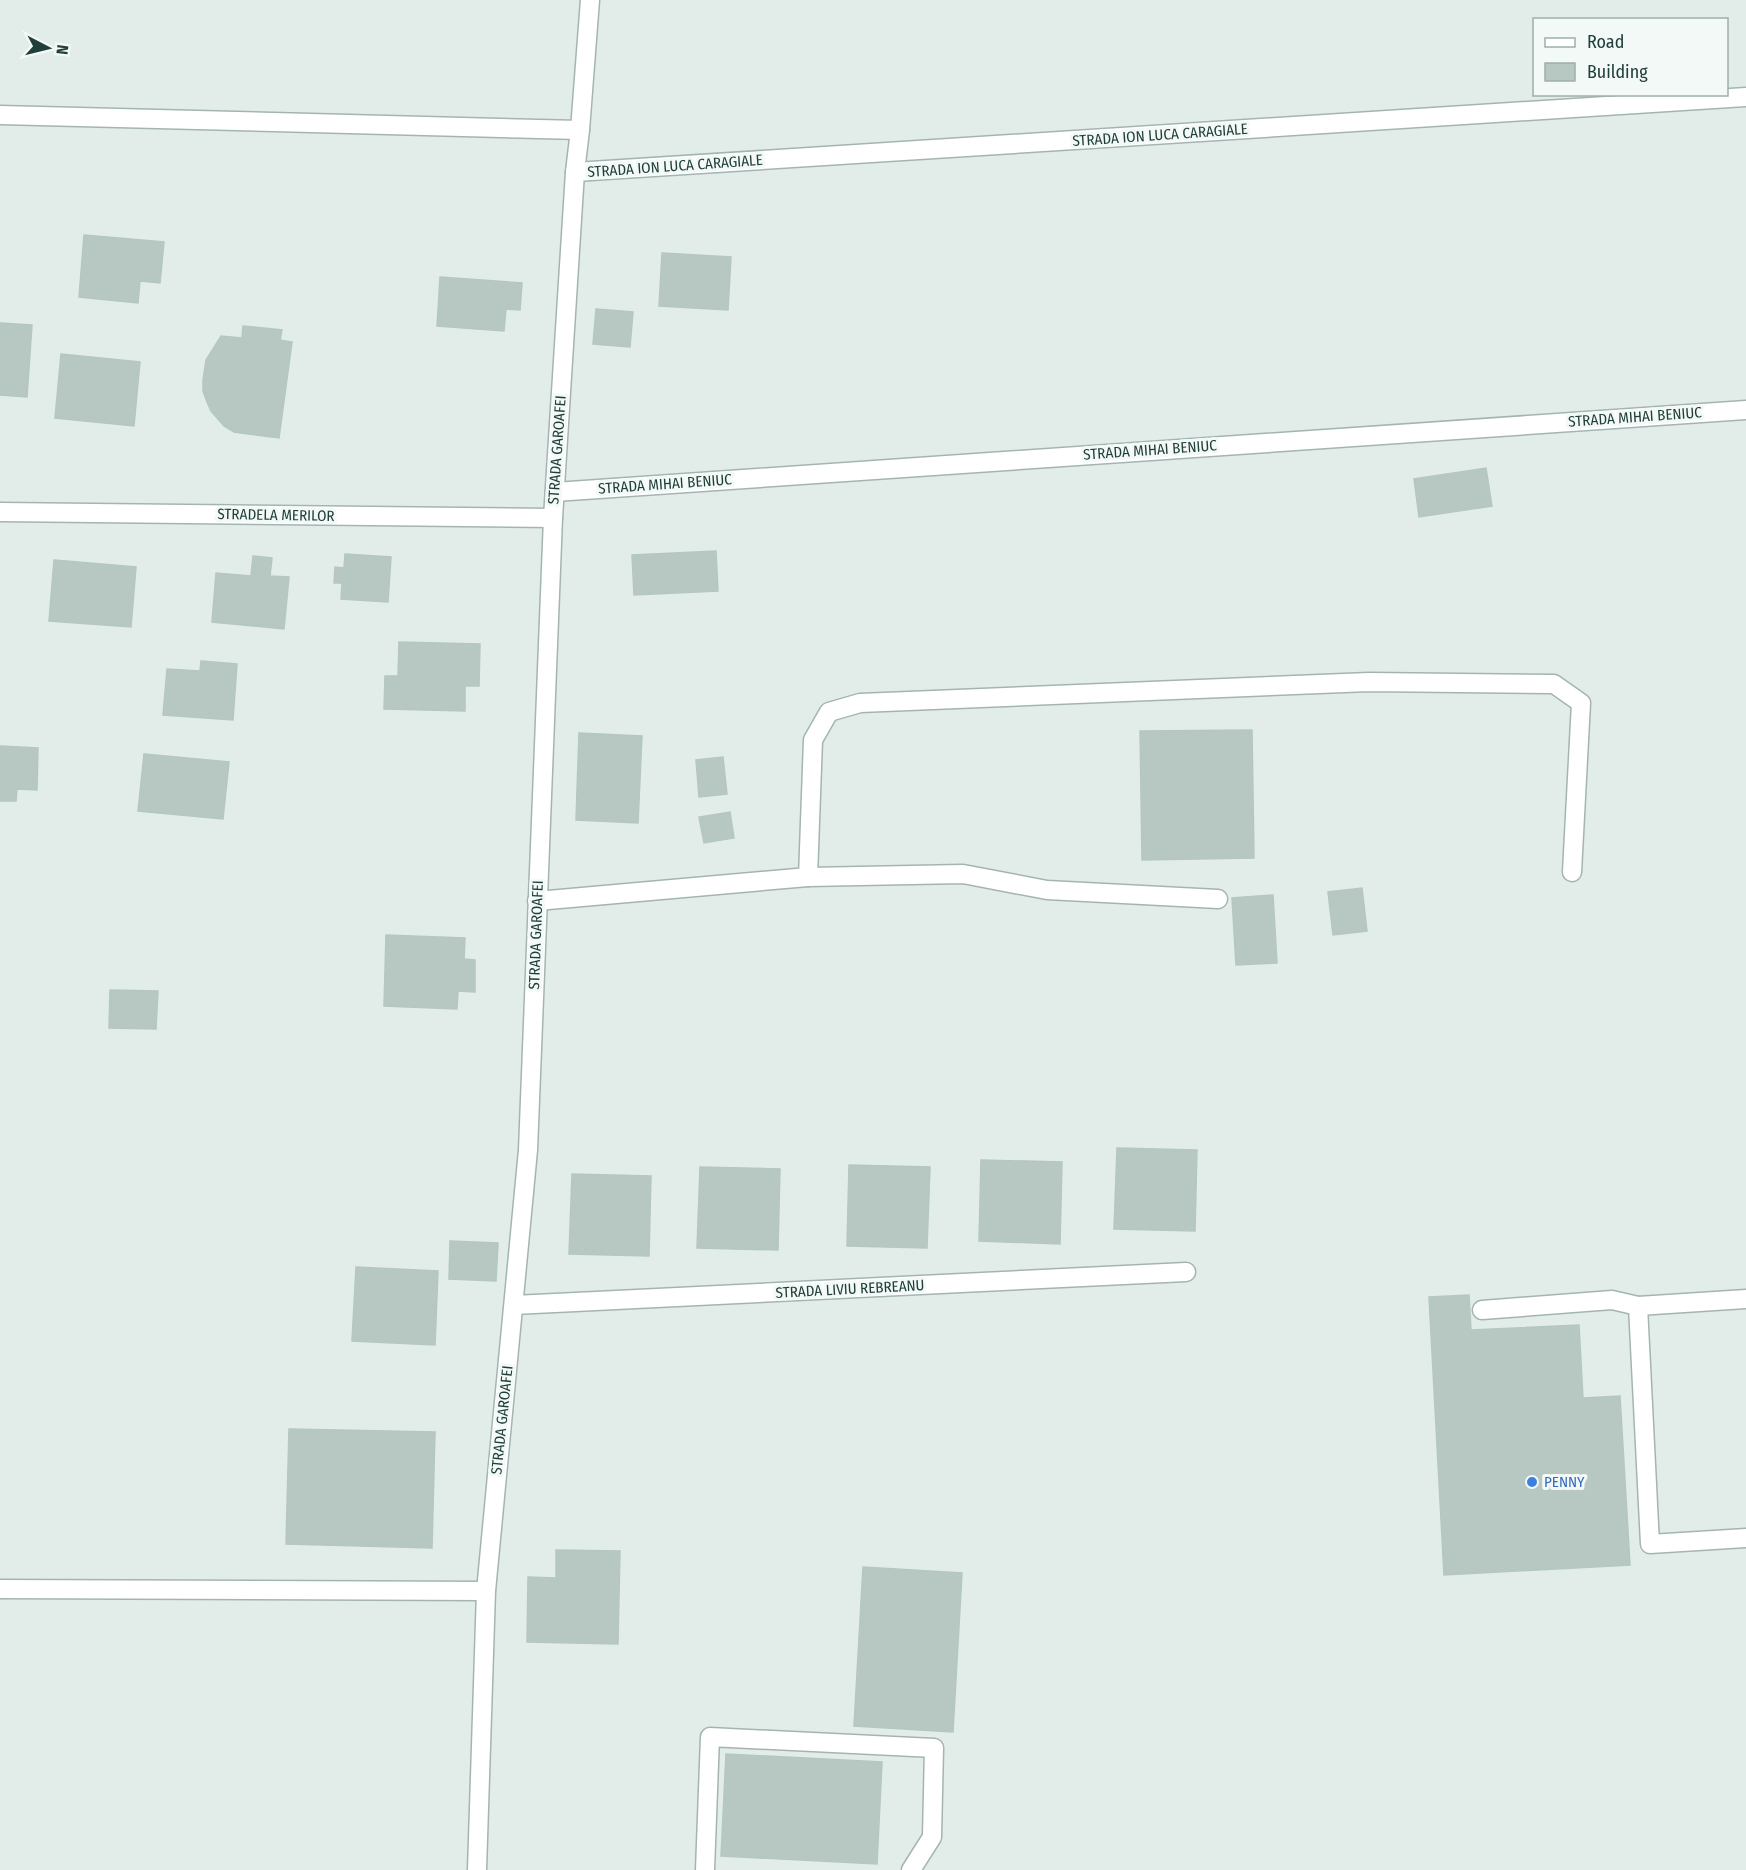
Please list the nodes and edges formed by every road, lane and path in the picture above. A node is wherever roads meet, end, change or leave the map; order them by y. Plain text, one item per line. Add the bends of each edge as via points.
1 (590, 0) edge
2 (1746, 97) edge
3 (0, 115) edge
4 (580, 130) junction
5 (574, 172) junction
6 (1746, 410) edge
7 (555, 492) junction
8 (0, 512) edge
9 (553, 518) junction
10 (1572, 872) dead end
11 (808, 877) junction
12 (1218, 899) dead end
13 (537, 901) junction
14 (1186, 1272) dead end
15 (1746, 1299) edge
16 (514, 1305) junction
17 (1638, 1306) junction
18 (1482, 1310) dead end
19 (1746, 1538) edge
20 (0, 1589) edge
21 (486, 1591) junction
22 (477, 1870) edge
23 (705, 1870) edge
24 (911, 1870) edge

1 - 4 street, STRADA GAROAFEI
2 - 5 street, STRADA ION LUCA CARAGIALE
3 - 4 street
4 - 5 street, STRADA GAROAFEI
5 - 7 street, STRADA GAROAFEI
6 - 7 street, STRADA MIHAI BENIUC
7 - 9 street, STRADA GAROAFEI
8 - 9 street, STRADELA MERILOR
9 - 13 street, STRADA GAROAFEI
10 - 11 street via 1581,703 1554,684 1369,682 860,703 828,712 813,740
11 - 12 street via 963,874 1047,890
11 - 13 street
13 - 16 street, STRADA GAROAFEI via 528,1150
14 - 16 street, STRADA LIVIU REBREANU
15 - 17 street
16 - 21 street, STRADA GAROAFEI
17 - 18 street via 1612,1300
17 - 19 street via 1650,1544
20 - 21 street
21 - 22 street, STRADA GAROAFEI
23 - 24 street via 710,1737 934,1748 932,1837

